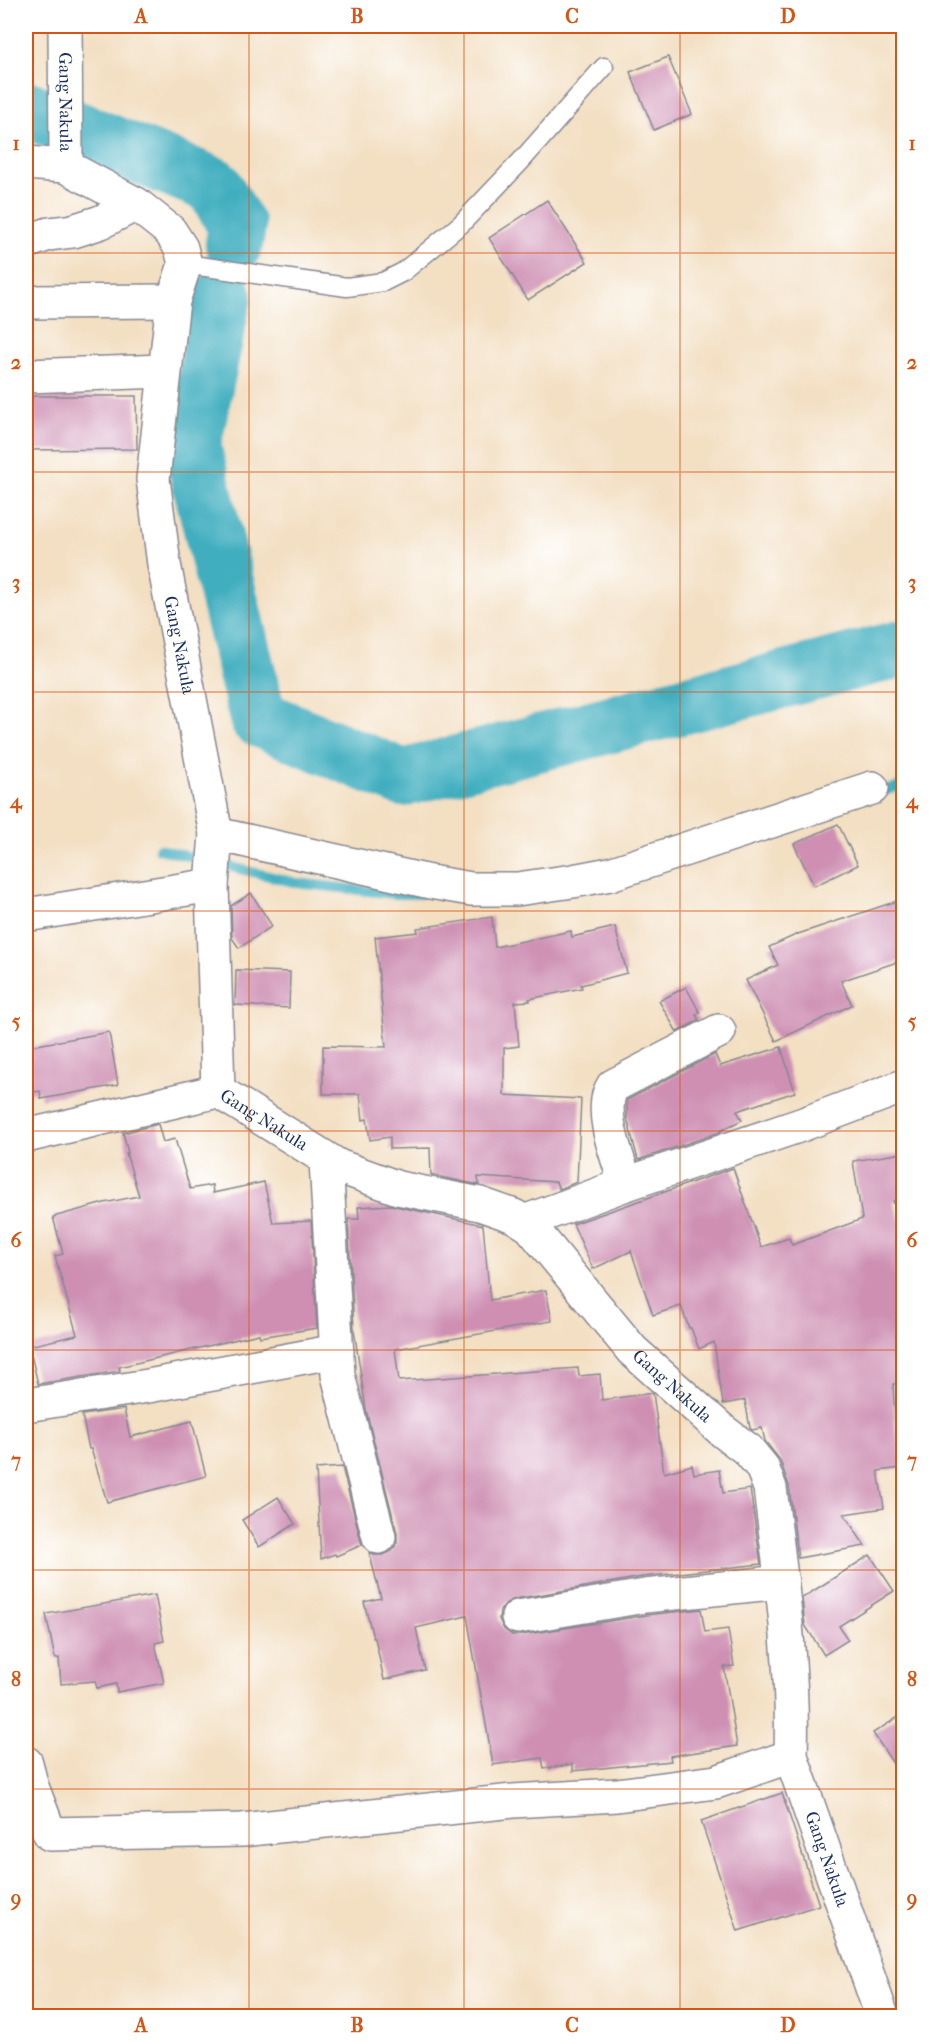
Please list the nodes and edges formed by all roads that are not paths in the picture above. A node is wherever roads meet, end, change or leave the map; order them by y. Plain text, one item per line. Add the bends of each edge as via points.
1 (65, 26) edge
2 (604, 67) dead end
3 (65, 142) junction
4 (26, 163) edge
5 (136, 204) junction
6 (26, 242) edge
7 (185, 264) junction
8 (173, 301) junction
9 (26, 302) edge
10 (164, 371) junction
11 (26, 376) edge
12 (872, 788) dead end
13 (214, 858) junction
14 (26, 915) edge
15 (718, 1031) dead end
16 (903, 1086) edge
17 (218, 1091) junction
18 (26, 1136) edge
19 (327, 1160) junction
20 (626, 1184) junction
21 (524, 1222) junction
22 (337, 1351) junction
23 (26, 1405) edge
24 (379, 1537) dead end
25 (782, 1582) junction
26 (518, 1617) dead end
27 (791, 1756) junction
28 (26, 1763) edge
29 (882, 2016) edge

1 - 3 street, Gang Nakula
2 - 7 lane via 461,224 403,272 383,282 347,287
3 - 4 street
3 - 5 street, Gang Nakula
5 - 6 street via 101,222
5 - 7 street, Gang Nakula via 170,231
7 - 8 street, Gang Nakula
8 - 9 street
8 - 10 street, Gang Nakula
10 - 11 street
10 - 13 street, Gang Nakula via 153,479
12 - 13 street via 610,874 517,889 471,889
13 - 14 street
13 - 17 street, Gang Nakula
15 - 20 street via 613,1086 608,1093 610,1134
16 - 20 street
17 - 18 street
17 - 19 street, Gang Nakula
19 - 21 street, Gang Nakula via 398,1188 480,1204
19 - 22 street
20 - 21 street
21 - 25 street, Gang Nakula via 632,1350 748,1450 762,1467 770,1488
22 - 23 street
22 - 24 street via 338,1375
25 - 26 street via 645,1596
25 - 27 street, Gang Nakula via 789,1649
27 - 28 street via 716,1782 617,1795 513,1801 242,1830 50,1834
27 - 29 street, Gang Nakula

